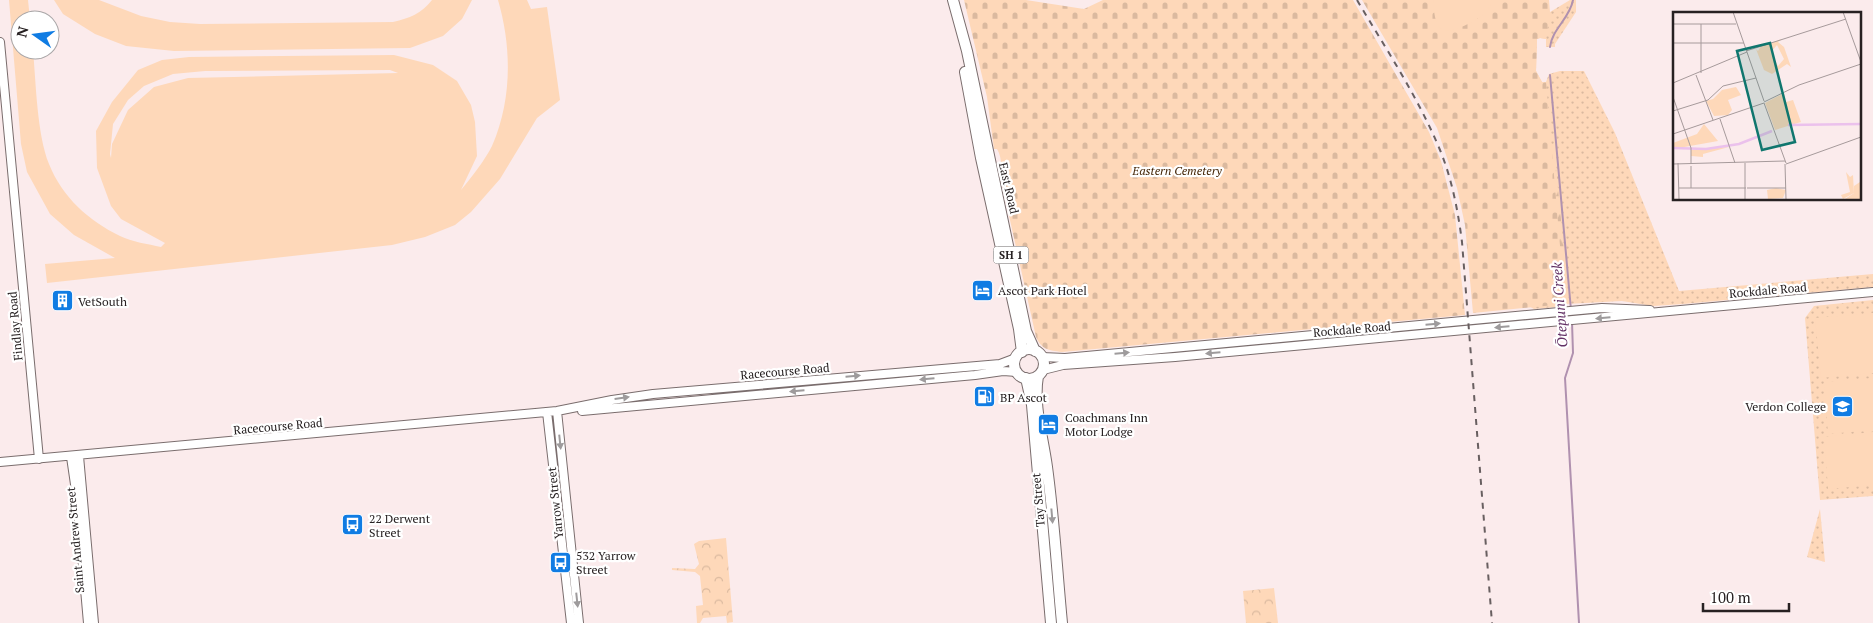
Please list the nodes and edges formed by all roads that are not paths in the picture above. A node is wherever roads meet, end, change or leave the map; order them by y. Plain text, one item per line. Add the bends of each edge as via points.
1 (953, 0) edge
2 (960, 29) junction
3 (0, 42) edge
4 (1873, 292) edge
5 (1664, 311) junction
6 (1260, 340) junction
7 (1262, 349) junction
8 (1039, 354) junction
9 (1019, 355) junction
10 (1017, 372) junction
11 (1041, 373) junction
12 (1026, 378) junction
13 (698, 390) junction
14 (699, 400) junction
15 (557, 411) junction
16 (547, 412) junction
17 (75, 456) junction
18 (39, 459) junction
19 (0, 462) edge
20 (88, 623) edge
21 (94, 623) edge
22 (571, 623) edge
23 (579, 623) edge
24 (1051, 623) edge
25 (1062, 623) edge

1 - 2 highway, East Road / SH 1
2 - 8 highway, East Road / SH 1 via 1026,331
2 - 9 highway, East Road / SH 1 via 971,110 1019,329
3 - 18 street, Findlay Road
4 - 5 street, Rockdale Road
6 -> 5 street, Rockdale Road via 1602,308
5 -> 7 street, Rockdale Road
6 - 7 street
8 -> 6 street, Rockdale Road via 1065,358
7 -> 11 street, Rockdale Road via 1063,365
8 - 9 highway via 1028,349
8 - 11 highway, SH 1 via 1044,364
9 - 10 highway, SH 1 via 1015,365
13 -> 9 street, Racecourse Road via 1000,364
10 - 12 highway
10 -> 14 street, Racecourse Road
11 - 12 highway
11 -> 25 highway, Tay Street / SH 1 via 1037,386 1038,407
12 - 24 highway, Tay Street via 1032,405
13 - 14 street
15 -> 13 street, Racecourse Road via 612,400
14 - 15 street, Racecourse Road
15 - 16 street, Racecourse Road
15 -> 23 street, Yarrow Street
16 - 17 street, Racecourse Road
16 - 22 street, Yarrow Street
17 - 18 street, Racecourse Road
17 - 20 street, Saint Andrew Street
17 - 21 street, Saint Andrew Street
18 - 19 street, Racecourse Road

